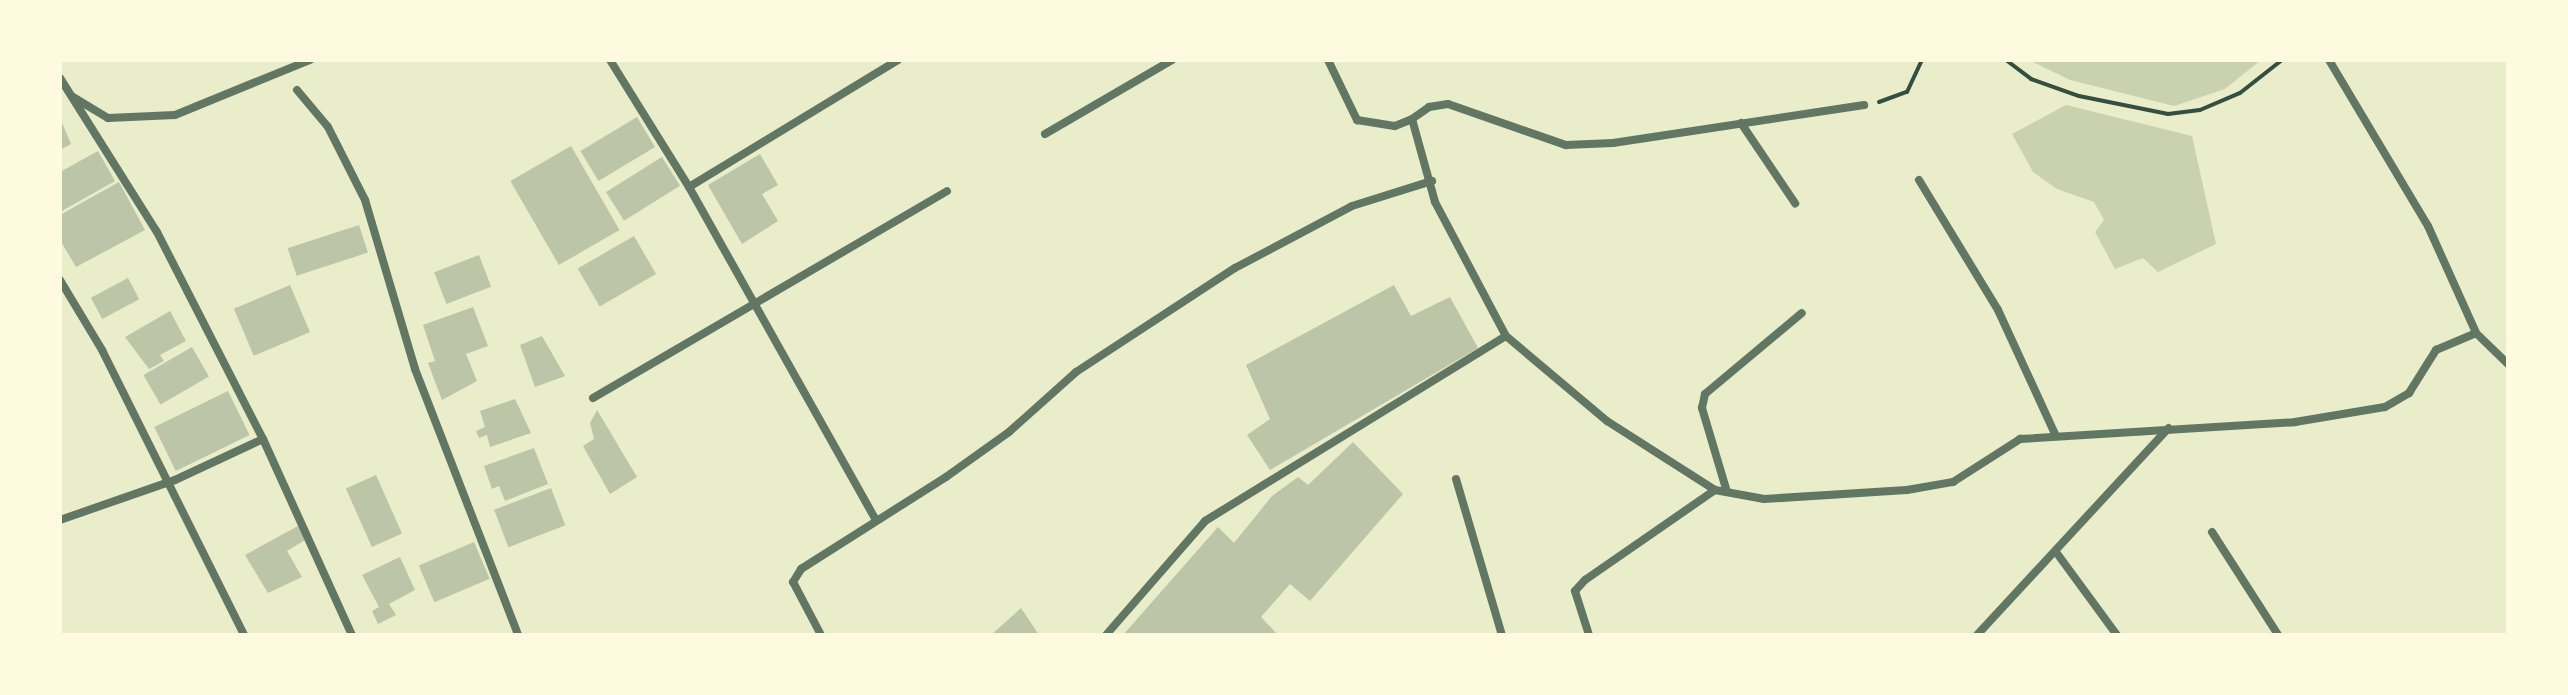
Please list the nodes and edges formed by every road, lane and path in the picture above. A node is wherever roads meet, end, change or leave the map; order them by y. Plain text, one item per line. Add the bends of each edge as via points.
1 (310, 60) edge
2 (610, 60) edge
3 (898, 60) edge
4 (1172, 60) edge
5 (1328, 60) edge
6 (1922, 60) edge
7 (2006, 60) edge
8 (2282, 60) edge
9 (2329, 60) edge
10 (60, 78) edge
11 (297, 90) dead end
12 (63, 91) edge
13 (1864, 105) joint
14 (1412, 119) junction
15 (1741, 123) junction
16 (1045, 134) dead end
17 (1919, 180) dead end
18 (1432, 181) junction
19 (689, 187) junction
20 (947, 191) dead end
21 (1795, 203) dead end
22 (60, 280) edge
23 (754, 301) junction
24 (1802, 313) dead end
25 (2476, 333) junction
26 (1506, 336) junction
27 (2508, 364) edge
28 (593, 398) dead end
29 (2170, 428) junction
30 (2055, 434) junction
31 (263, 439) junction
32 (1456, 479) dead end
33 (167, 483) junction
34 (1715, 490) junction
35 (1727, 492) junction
36 (875, 518) junction
37 (60, 520) edge
38 (2212, 532) dead end
39 (2056, 552) junction
40 (244, 635) edge
41 (352, 635) edge
42 (518, 635) edge
43 (821, 635) edge
44 (1106, 635) edge
45 (1502, 635) edge
46 (1589, 635) edge
47 (1977, 635) edge
48 (2117, 635) edge
49 (2278, 635) edge

1 - 12 street via 240,93 152,118 108,118
2 - 19 street
3 - 19 street
4 - 16 street
5 - 14 street via 1357,120 1395,126
6 - 13 path via 1907,92
7 - 8 path via 2031,79 2079,96 2168,114 2200,110 2240,93
9 - 25 street via 2428,226
10 - 12 street
11 - 42 street via 328,127 365,200 415,369
12 - 31 street via 157,232
13 - 15 street
14 - 15 street via 1429,107 1448,104 1566,145
14 - 18 street
15 - 21 street
17 - 30 street via 1998,310
18 - 26 street via 1435,202
18 - 36 street via 1352,206 1235,268 1076,372 1009,432 946,477
19 - 23 street
20 - 23 street
22 - 33 street via 102,350
23 - 28 street
23 - 36 street
24 - 35 street via 1705,394 1702,408
25 - 27 street
25 - 29 street via 2436,350 2409,393 2385,407 2295,422
26 - 34 street via 1607,421
26 - 44 street via 1205,521
29 - 30 street
29 - 39 street
30 - 35 street via 2020,439 1953,482 1764,499
31 - 33 street
31 - 41 street
32 - 45 street
33 - 37 street
33 - 40 street
34 - 35 street
34 - 46 street via 1575,591
36 - 43 street via 801,569 793,582
38 - 49 street
39 - 47 street
39 - 48 street

